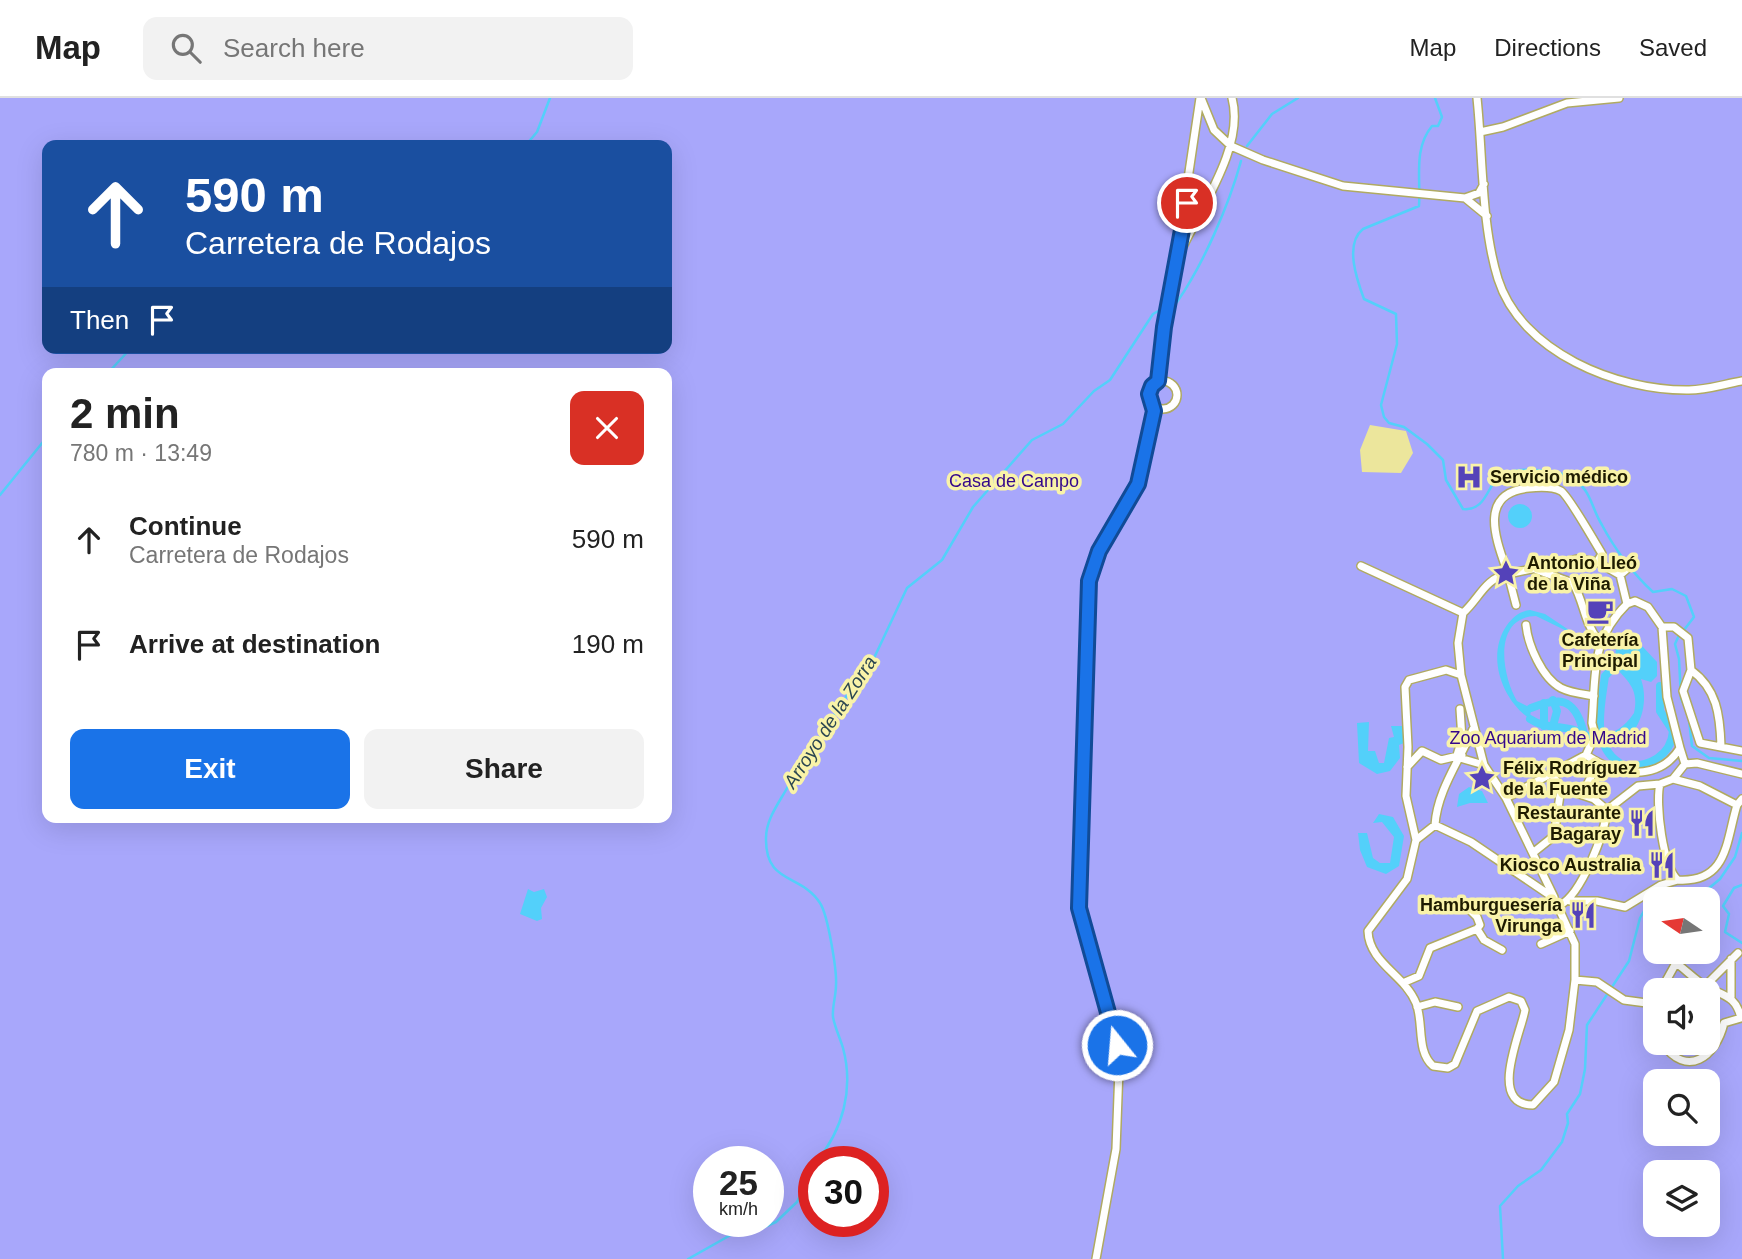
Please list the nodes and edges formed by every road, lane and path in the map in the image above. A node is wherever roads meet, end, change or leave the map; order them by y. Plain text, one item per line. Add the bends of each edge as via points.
1 (1201, 98) edge
2 (1232, 98) edge
3 (1477, 98) edge
4 (1619, 98) edge
5 (1480, 132) junction
6 (1231, 146) junction
7 (1485, 180) junction
8 (1486, 198) junction
9 (1467, 200) junction
10 (1488, 219) junction
11 (1177, 261) junction
12 (1742, 380) edge
13 (1158, 381) junction
14 (1154, 406) junction
15 (1597, 562) junction
16 (1361, 566) dead end
17 (1534, 569) junction
18 (1628, 569) dead end
19 (1508, 574) junction
20 (1620, 575) junction
21 (1627, 604) junction
22 (1516, 605) dead end
23 (1464, 613) junction
24 (1526, 625) dead end
25 (1662, 627) junction
26 (1599, 641) junction
27 (1458, 657) junction
28 (1446, 670) junction
29 (1691, 670) junction
30 (1461, 675) junction
31 (1594, 696) junction
32 (1460, 709) dead end
33 (1473, 729) junction
34 (1594, 731) dead end
35 (1591, 744) dead end
36 (1721, 746) junction
37 (1680, 748) junction
38 (1742, 751) edge
39 (1586, 755) junction
40 (1459, 756) junction
41 (1598, 764) junction
42 (1685, 764) junction
43 (1484, 765) junction
44 (1407, 767) junction
45 (1742, 774) edge
46 (1553, 776) junction
47 (1673, 779) junction
48 (1660, 784) junction
49 (1561, 788) junction
50 (1582, 794) junction
51 (1506, 798) junction
52 (1739, 802) edge
53 (1606, 810) junction
54 (1435, 825) junction
55 (1416, 840) junction
56 (1534, 852) junction
57 (1678, 880) junction
58 (1554, 898) junction
59 (1570, 901) junction
60 (1464, 904) dead end
61 (1560, 905) junction
62 (1477, 929) junction
63 (1570, 931) junction
64 (1541, 944) dead end
65 (1502, 950) dead end
66 (1668, 978) edge
67 (1695, 978) edge
68 (1713, 978) edge
69 (1575, 980) junction
70 (1405, 982) junction
71 (1720, 992) edge
72 (1731, 997) junction
73 (1643, 1002) edge
74 (1417, 1007) junction
75 (1458, 1007) dead end
76 (1467, 1010) dead end
77 (1476, 1011) junction
78 (1742, 1018) edge
79 (1720, 1036) edge
80 (1673, 1055) edge
81 (1707, 1055) edge
82 (1096, 1259) edge

1 - 6 street via 1214,130
1 - 11 street
2 - 6 street via 1237,114
3 - 5 street
4 - 5 street via 1566,103
5 - 7 street
6 - 9 street via 1323,182
6 - 11 street
7 - 8 street
7 - 9 street via 1481,191
8 - 9 street via 1482,202
8 - 10 street
9 - 10 street
10 - 12 street via 1498,279 1508,301 1548,347 1608,375 1652,386 1693,390
11 - 13 street
13 - 14 street via 1149,394
13 - 14 street via 1173,385 1177,398 1168,408
14 - 82 street via 1138,484 1099,551 1089,581 1079,908 1117,1045 1119,1069 1115,1162
15 - 17 street via 1578,559
15 - 19 street via 1602,554 1569,498 1546,487 1520,488 1502,499 1493,524
15 - 20 street
16 - 23 street
17 - 19 street
17 - 26 street via 1573,583 1586,626
18 - 20 street
19 - 22 street
19 - 23 street via 1497,576
20 - 21 street
21 - 25 street via 1635,601 1648,607
21 - 26 street
23 - 27 street
24 - 31 street via 1527,639 1552,683
25 - 29 street via 1674,627 1688,638
25 - 37 street via 1667,698
26 - 31 street
27 - 28 street
27 - 30 street
28 - 30 street
28 - 44 street via 1409,680 1405,687
29 - 36 street via 1708,682 1720,720
29 - 36 street via 1683,691 1700,743
30 - 33 street
31 - 34 street
32 - 40 street
33 - 40 street
33 - 43 street
35 - 39 street
36 - 38 street
37 - 41 street via 1666,763 1637,772 1614,771
37 - 42 street
39 - 41 street
39 - 46 street
40 - 43 street
40 - 44 street via 1441,760 1422,751
40 - 54 street via 1436,811
41 - 50 street
42 - 45 street
42 - 47 street
43 - 51 street
44 - 55 street via 1406,796
46 - 49 street
46 - 51 street
47 - 48 street
47 - 52 street
48 - 53 street via 1637,786
48 - 57 street via 1657,813 1670,869
49 - 50 street
49 - 56 street via 1553,839
50 - 53 street
51 - 56 street
52 - 57 street via 1725,856 1715,869
53 - 59 street via 1598,843
54 - 55 street
54 - 58 street via 1471,842
55 - 70 street via 1407,879 1368,931 1377,957
56 - 58 street
57 - 59 street via 1625,907
58 - 61 street
59 - 61 street
60 - 62 street via 1477,917
61 - 63 street
62 - 65 street via 1481,938
62 - 70 street via 1430,948 1419,976
63 - 64 street
63 - 69 street via 1577,953
66 - 67 street via 1676,963
68 - 72 street via 1734,956
69 - 73 street via 1597,982 1624,1000
69 - 77 street via 1569,1030 1553,1083 1533,1105 1516,1100 1509,1082 1509,1065 1523,1024 1521,1001 1509,997
70 - 74 street
71 - 72 street
72 - 78 street
74 - 75 street via 1436,1002
74 - 77 street via 1427,1061 1440,1068 1448,1068 1460,1057
76 - 77 street
78 - 79 street via 1724,1023
80 - 81 street via 1693,1061

